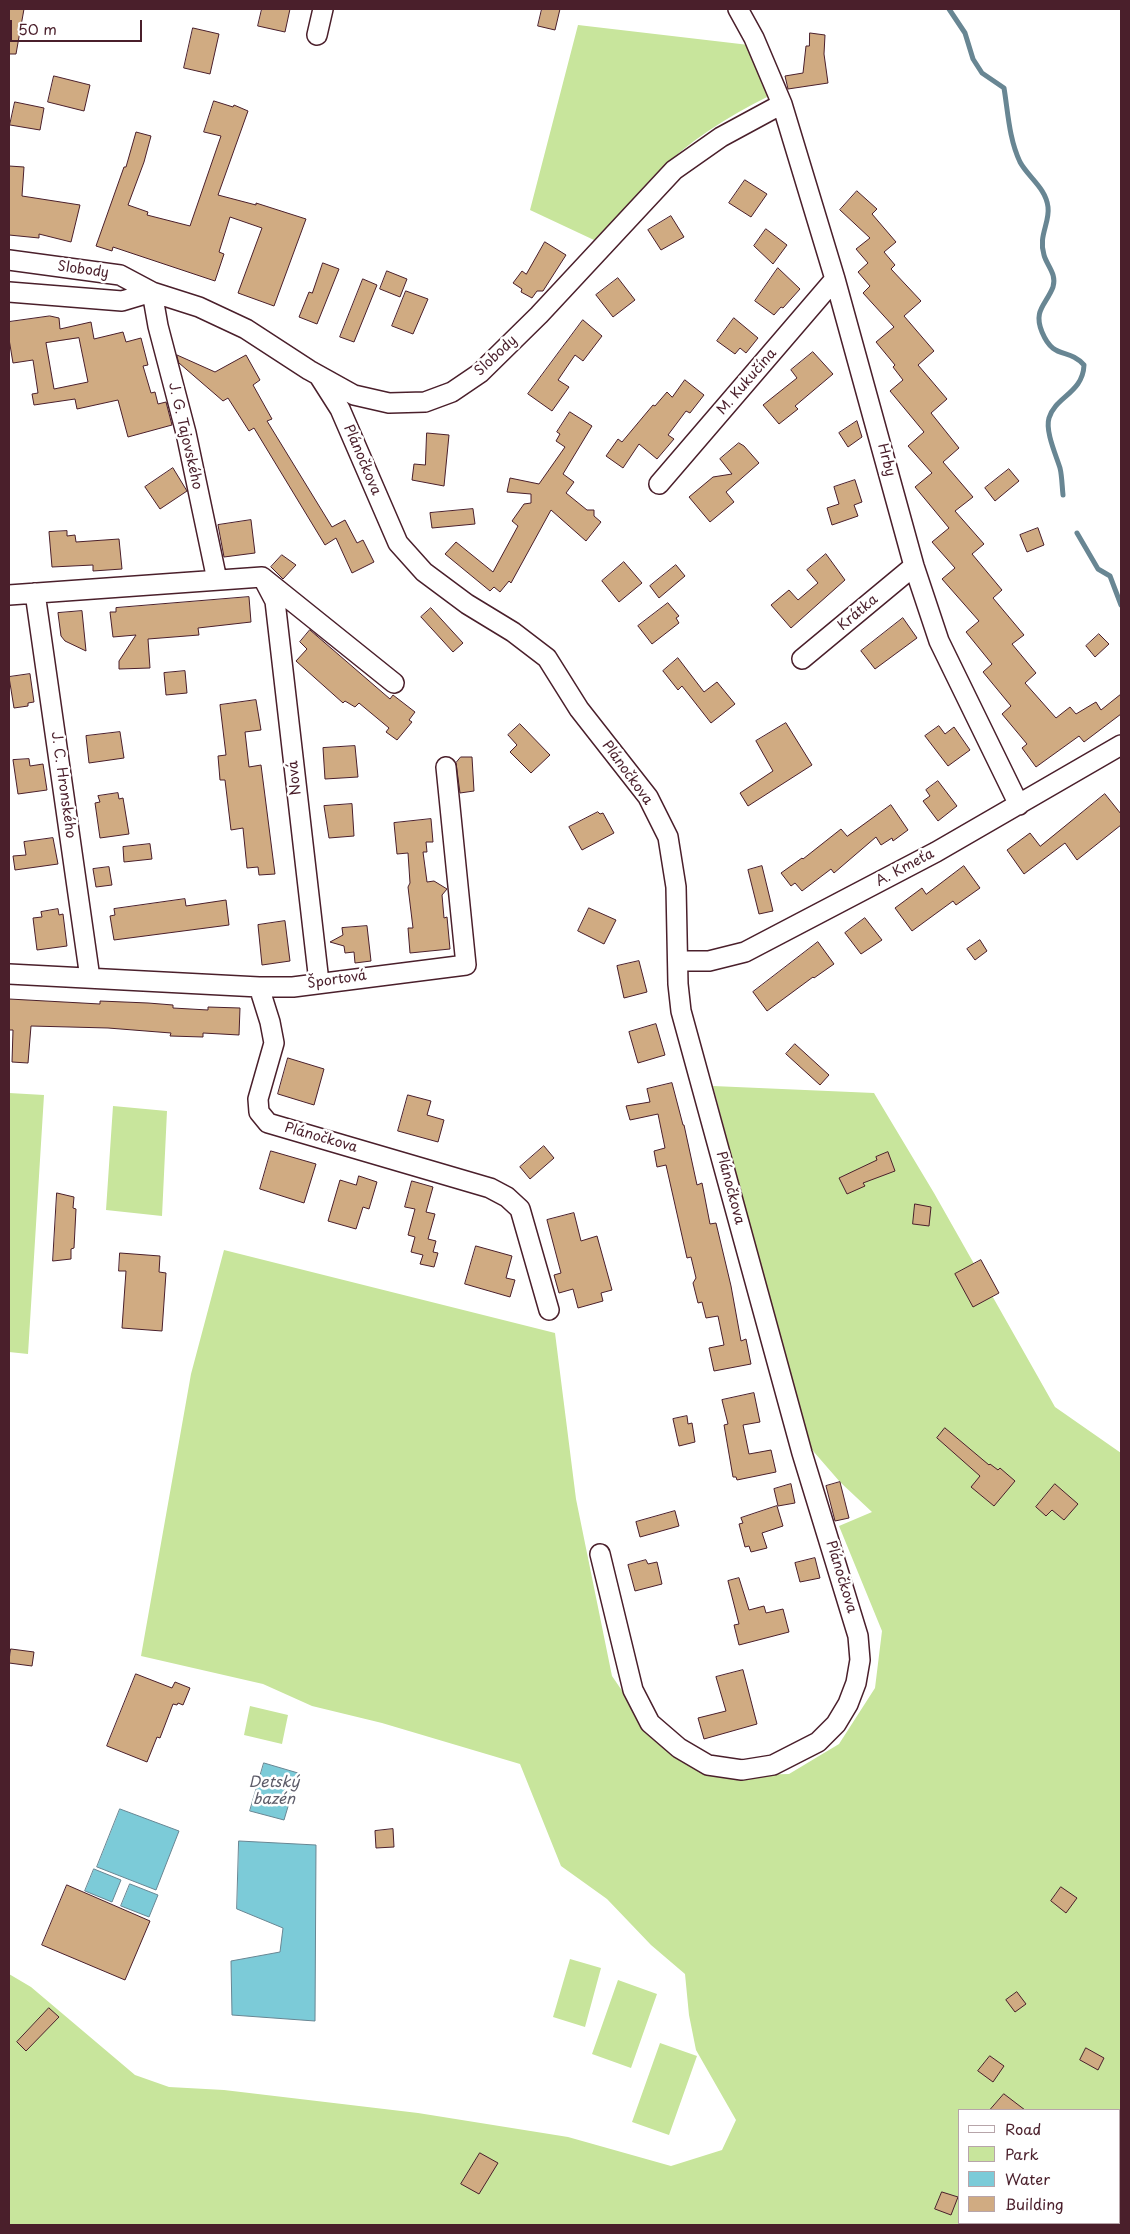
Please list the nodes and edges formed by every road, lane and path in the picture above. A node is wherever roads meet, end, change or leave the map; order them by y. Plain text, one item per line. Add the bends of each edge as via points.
1 (323, 9) edge
2 (738, 9) edge
3 (317, 35) dead end
4 (782, 104) junction
5 (9, 260) edge
6 (835, 279) junction
7 (9, 292) edge
8 (152, 292) junction
9 (319, 376) junction
10 (659, 484) dead end
11 (914, 566) junction
12 (262, 576) junction
13 (217, 580) junction
14 (35, 593) junction
15 (9, 595) edge
16 (802, 659) dead end
17 (394, 683) dead end
18 (1121, 745) edge
19 (446, 767) dead end
20 (1019, 805) junction
21 (679, 961) junction
22 (9, 974) edge
23 (90, 978) junction
24 (318, 982) junction
25 (259, 987) junction
26 (549, 1310) dead end
27 (600, 1554) dead end

1 - 3 street
2 - 4 street, Hrby
4 - 6 street, Hrby
4 - 9 street, Slobody via 721,138 674,170 539,315 480,373 452,392 425,402 389,404 354,395
5 - 8 street, Slobody via 120,274
6 - 10 street, M. Kukučína
6 - 11 street, Hrby
7 - 8 street, Slobody via 122,301
8 - 9 street, Slobody via 199,307 246,329
8 - 13 street, J. G. Tajovského
9 - 21 street, Plánočkova via 340,409 398,543 424,572 547,658 579,709 648,798 668,838 676,886
11 - 16 street, Krátka
11 - 20 street, Hrby via 939,641
12 - 13 street
12 - 17 street
12 - 24 street, Nová via 275,601
13 - 14 street
14 - 15 street
14 - 23 street, J. C. Hronského
18 - 20 street, A. Kmeťa
19 - 24 street, Športová via 466,964
20 - 21 street, A. Kmeťa via 746,952 710,961
21 - 27 street, Plánočkova via 681,1011 799,1443 858,1636 860,1660 856,1683 836,1724 818,1742 802,1751 773,1765 742,1770 708,1765 679,1748 650,1722 633,1690
22 - 23 street, Športová
23 - 25 street, Športová
24 - 25 street, Športová via 293,987
25 - 26 street, Plánočkova via 274,1043 258,1099 259,1112 268,1123 490,1188 507,1196 520,1209

